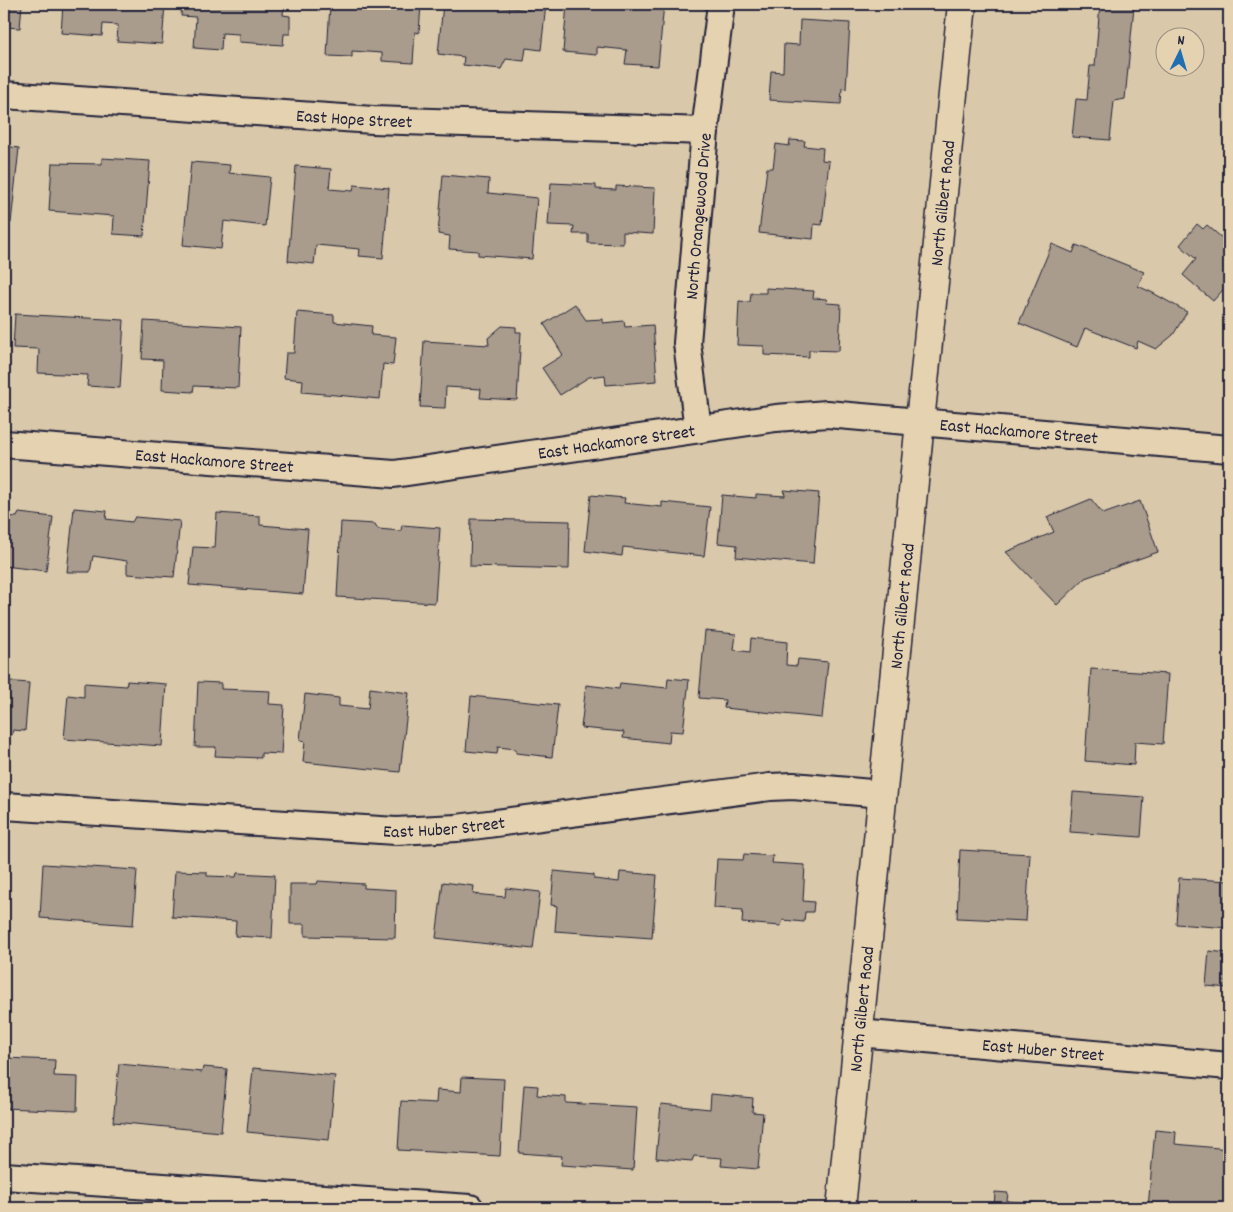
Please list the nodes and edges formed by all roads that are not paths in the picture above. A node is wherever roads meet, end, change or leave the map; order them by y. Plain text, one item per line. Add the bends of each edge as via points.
1 (721, 4) edge
2 (962, 4) edge
3 (4, 95) edge
4 (705, 130) junction
5 (920, 422) junction
6 (698, 429) junction
7 (4, 444) edge
8 (1229, 449) edge
9 (882, 794) junction
10 (4, 806) edge
11 (858, 1034) junction
12 (1229, 1066) edge
13 (4, 1176) edge
14 (470, 1208) edge
15 (841, 1208) edge

1 - 4 street, North Orangewood Drive
2 - 5 main road, North Gilbert Road
3 - 4 street, East Hope Street via 373,120
4 - 6 street, North Orangewood Drive via 687,343
5 - 6 street, East Hackamore Street via 818,414
5 - 8 street, East Hackamore Street
5 - 9 main road, North Gilbert Road
6 - 7 street, East Hackamore Street via 394,474
9 - 10 street, East Huber Street via 770,787 457,828 396,831
9 - 11 main road, North Gilbert Road
11 - 12 street, East Huber Street
11 - 15 main road, North Gilbert Road
13 - 14 street

